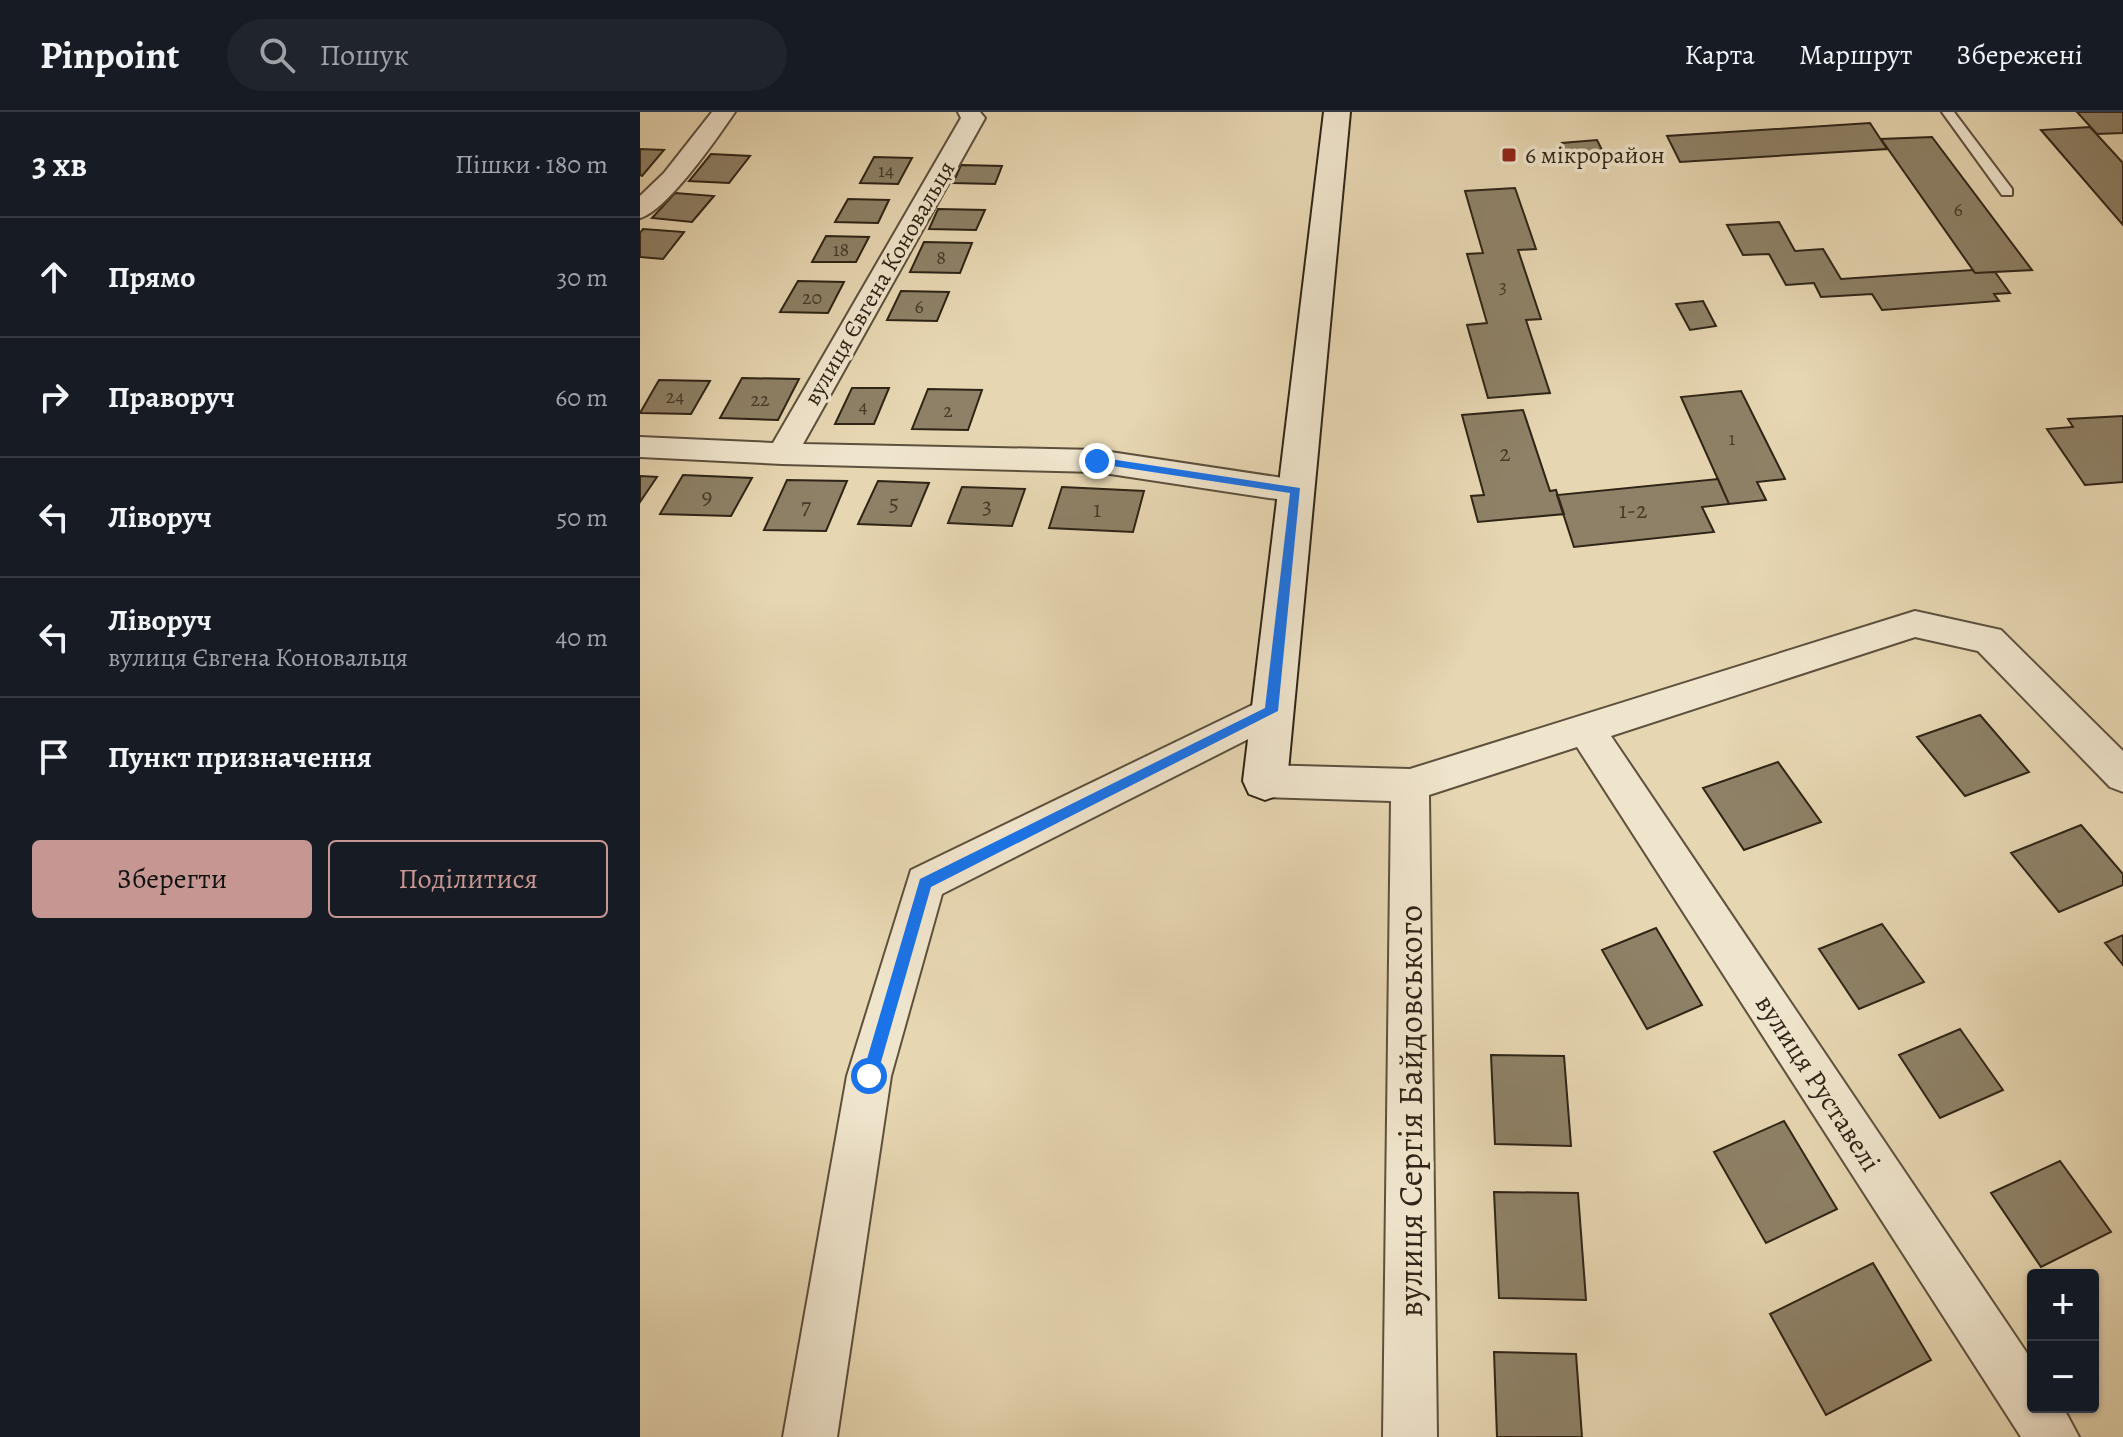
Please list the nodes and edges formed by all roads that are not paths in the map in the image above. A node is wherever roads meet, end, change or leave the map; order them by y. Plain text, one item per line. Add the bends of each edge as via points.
1 (724, 112) edge
2 (969, 112) edge
3 (1337, 112) edge
4 (1948, 112) edge
5 (2007, 192) dead end
6 (640, 210) edge
7 (640, 447) edge
8 (782, 454) junction
9 (1296, 491) junction
10 (1271, 711) junction
11 (1585, 728) junction
12 (2123, 776) edge
13 (1265, 781) joint
14 (1410, 785) junction
15 (810, 1437) edge
16 (1410, 1437) edge
17 (2052, 1437) edge

1 - 6 street via 673,178
2 - 8 street, вулиця Євгена Коновальця via 973,118
3 - 9 street
4 - 5 lane
7 - 8 street
8 - 9 street via 1097,461
9 - 10 street
10 - 13 street
10 - 15 street via 925,883 869,1076
11 - 12 street via 1915,624 1989,640
11 - 14 street
11 - 17 street, вулиця Руставелі
13 - 14 street
14 - 16 street, вулиця Сергія Байдовського

